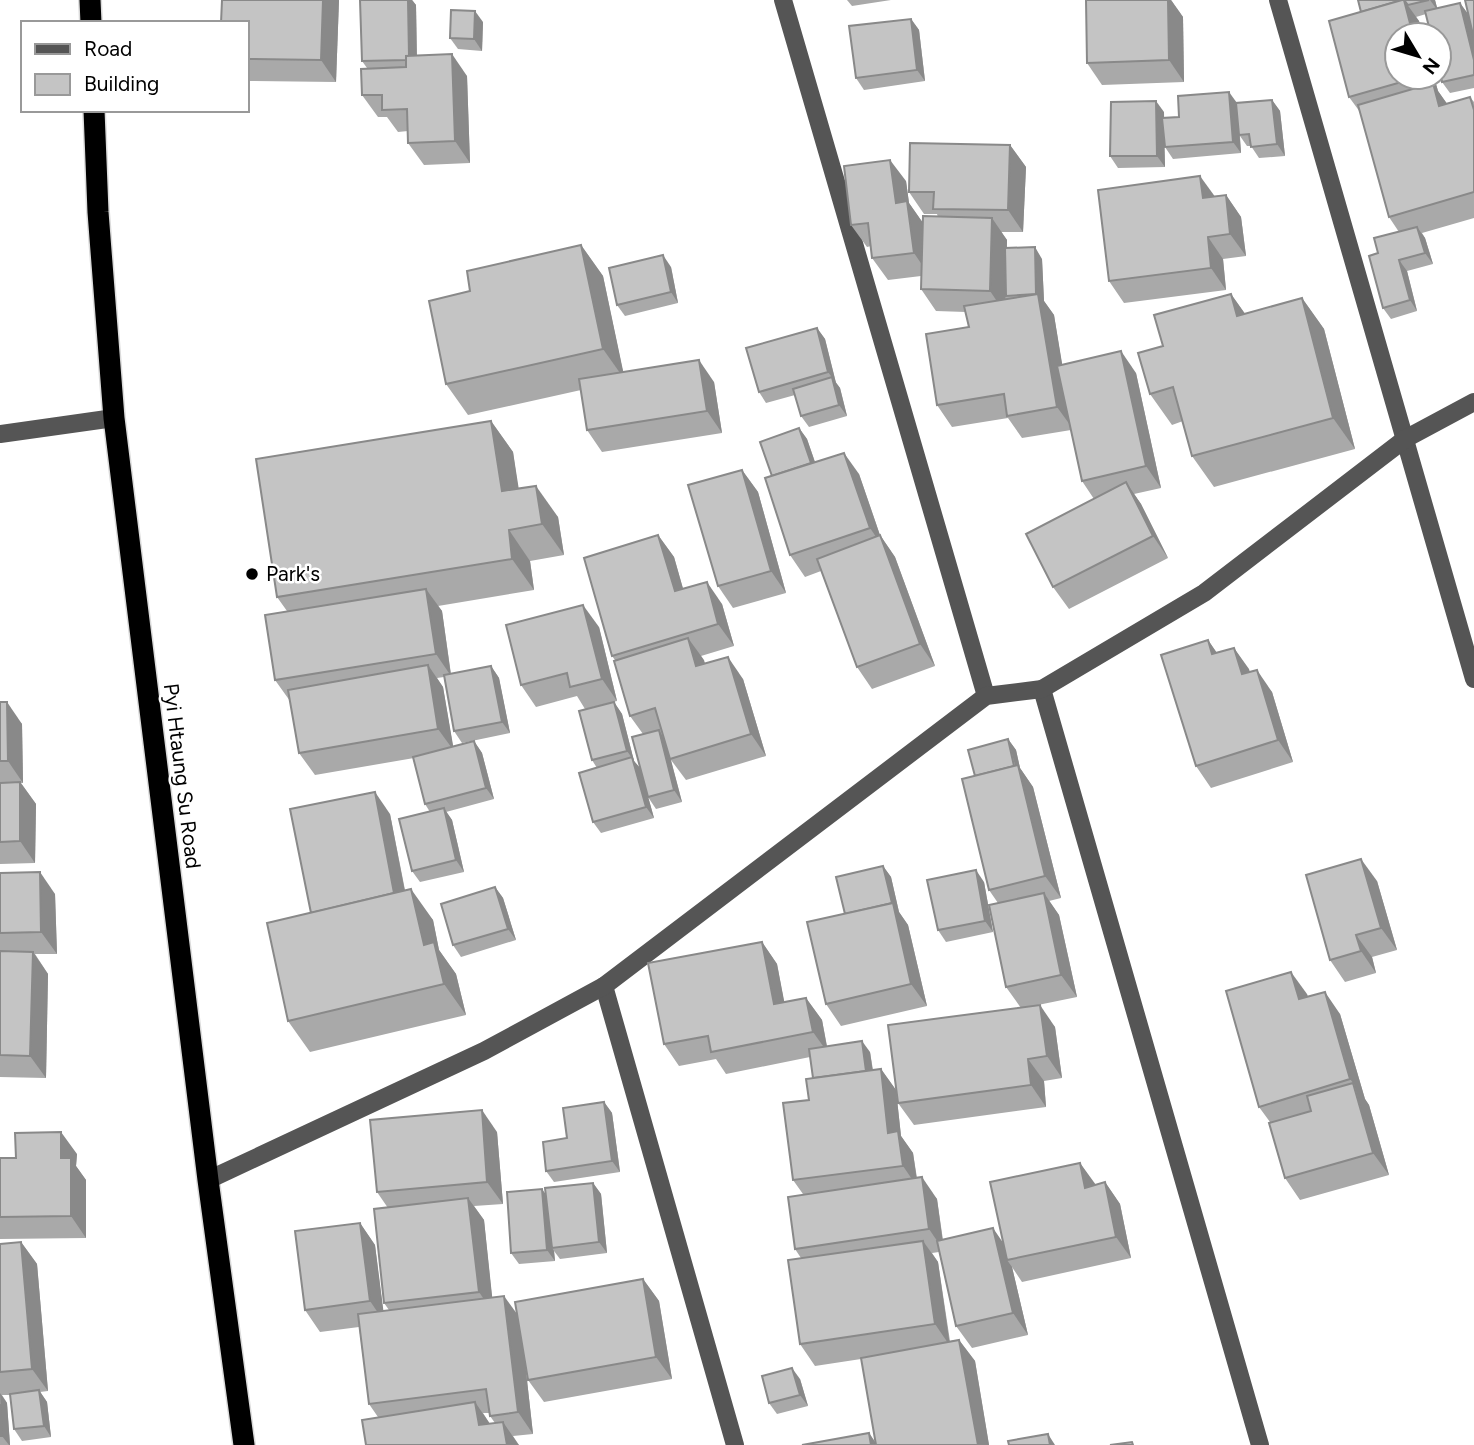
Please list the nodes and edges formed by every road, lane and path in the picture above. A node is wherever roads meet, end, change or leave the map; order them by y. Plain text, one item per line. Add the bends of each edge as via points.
1 (90, 0) edge
2 (783, 0) edge
3 (1278, 0) edge
4 (91, 21) edge
5 (94, 112) edge
6 (1474, 402) edge
7 (114, 418) junction
8 (0, 434) edge
9 (1405, 439) junction
10 (1474, 679) edge
11 (1042, 689) junction
12 (986, 696) junction
13 (604, 985) junction
14 (208, 1180) junction
15 (244, 1445) edge
16 (735, 1445) edge
17 (1260, 1445) edge

1 - 4 highway
2 - 12 street
3 - 9 street
5 - 7 highway, Pyi Htaung Su Road
6 - 9 street
7 - 8 street
7 - 14 highway, Pyi Htaung Su Road
9 - 10 street
9 - 11 street via 1203,593
11 - 12 street
11 - 17 street
12 - 13 street
13 - 14 street via 484,1051
13 - 16 street
14 - 15 highway, Pyi Htaung Su Road

